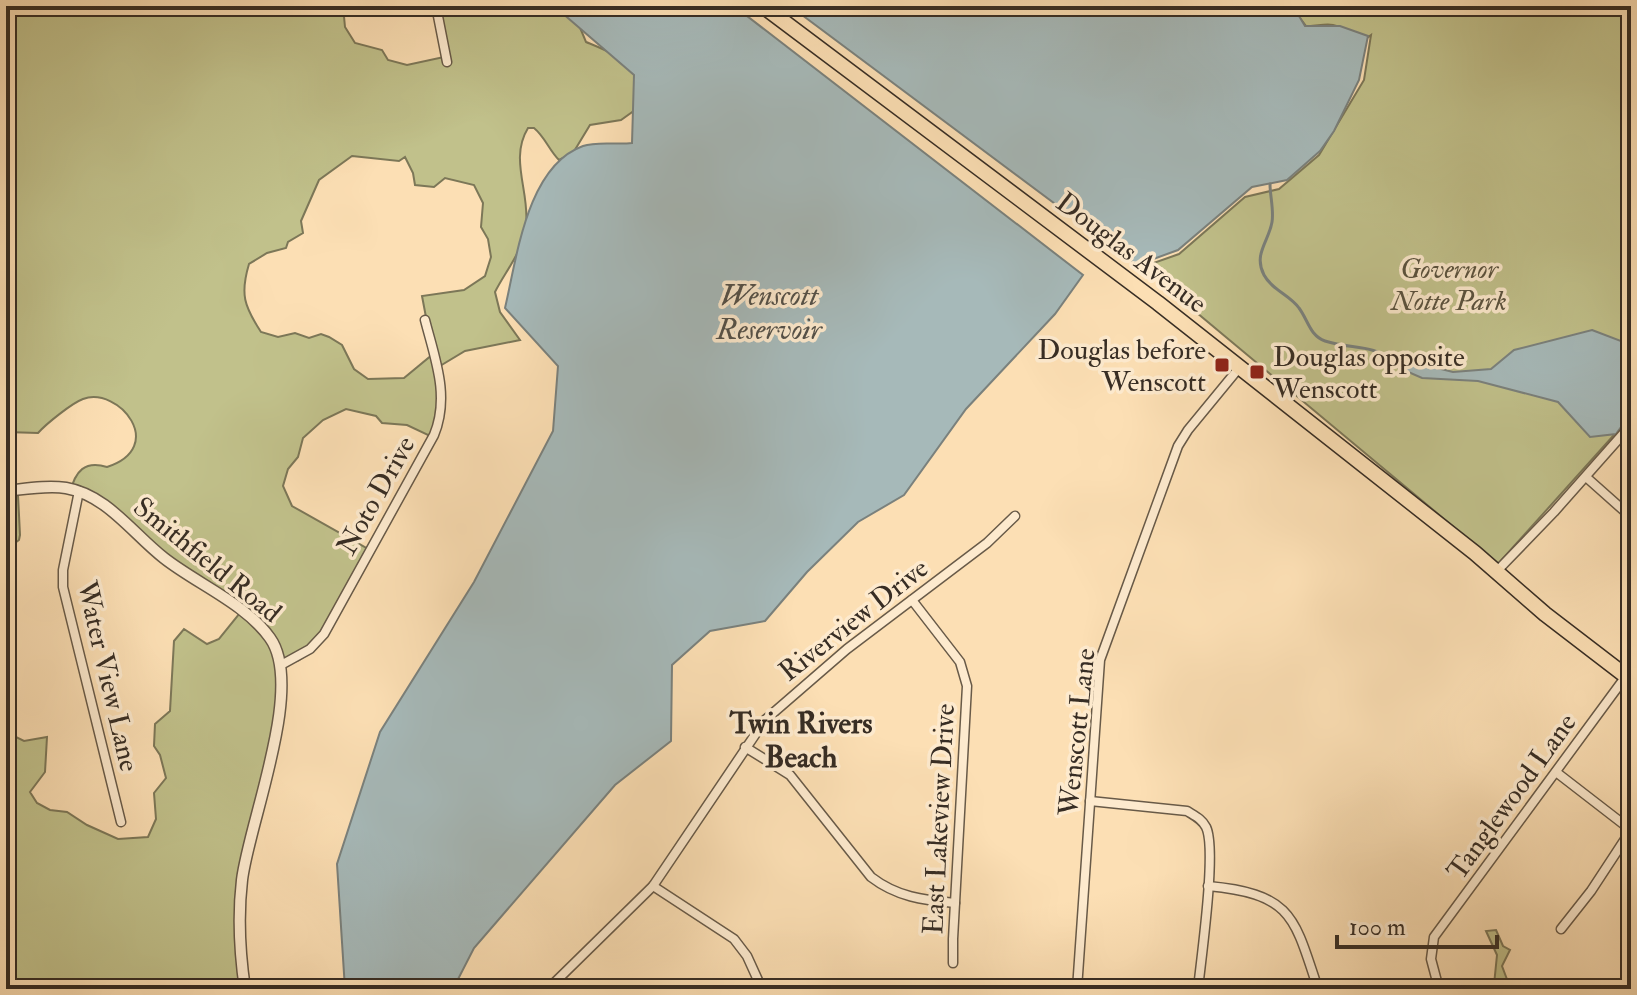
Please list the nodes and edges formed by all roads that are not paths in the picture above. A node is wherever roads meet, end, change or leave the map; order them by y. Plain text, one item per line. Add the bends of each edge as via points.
1 (436, 6) edge
2 (763, 6) edge
3 (447, 62) dead end
4 (425, 320) dead end
5 (1239, 368) junction
6 (1631, 425) edge
7 (1586, 477) junction
8 (6, 491) edge
9 (79, 491) junction
10 (1015, 516) dead end
11 (1631, 517) edge
12 (1497, 571) junction
13 (912, 600) junction
14 (281, 665) junction
15 (1629, 678) edge
16 (745, 747) junction
17 (1556, 772) junction
18 (1090, 801) junction
19 (121, 822) dead end
20 (1631, 830) edge
21 (653, 886) junction
22 (1208, 886) junction
23 (955, 903) junction
24 (1561, 929) dead end
25 (953, 963) dead end
26 (245, 989) edge
27 (548, 989) edge
28 (762, 989) edge
29 (1077, 989) edge
30 (1198, 989) edge
31 (1318, 989) edge
32 (1439, 989) edge

1 - 3 street
2 - 5 main road, Douglas Avenue
4 - 14 street, Noto Drive via 442,397 434,435 324,634
5 - 12 main road, Douglas Avenue
5 - 18 street, Wenscott Lane via 1178,446 1105,643
6 - 7 street
7 - 11 street
7 - 12 street
8 - 9 street, Smithfield Road
9 - 14 street, Smithfield Road via 105,505 164,558 253,620 279,652
9 - 19 street, Water View Lane via 63,587
10 - 13 street, Riverview Drive
12 - 15 main road, Douglas Avenue
13 - 16 street, Riverview Drive via 790,696
13 - 23 street, East Lakeview Drive via 960,662 967,686
14 - 26 street, Smithfield Road via 276,725 242,882
15 - 17 street, Tanglewood Lane
16 - 21 street, Riverview Drive
16 - 23 street via 790,775 871,877 908,897
17 - 20 street
17 - 32 street, Tanglewood Lane via 1434,937 1431,959
18 - 22 street via 1187,811 1199,818 1210,842
18 - 29 street, Wenscott Lane
20 - 24 street
21 - 27 street, Riverview Drive
21 - 28 street via 734,939
22 - 30 street
22 - 31 street via 1260,894 1282,909 1299,931
23 - 25 street, East Lakeview Drive

